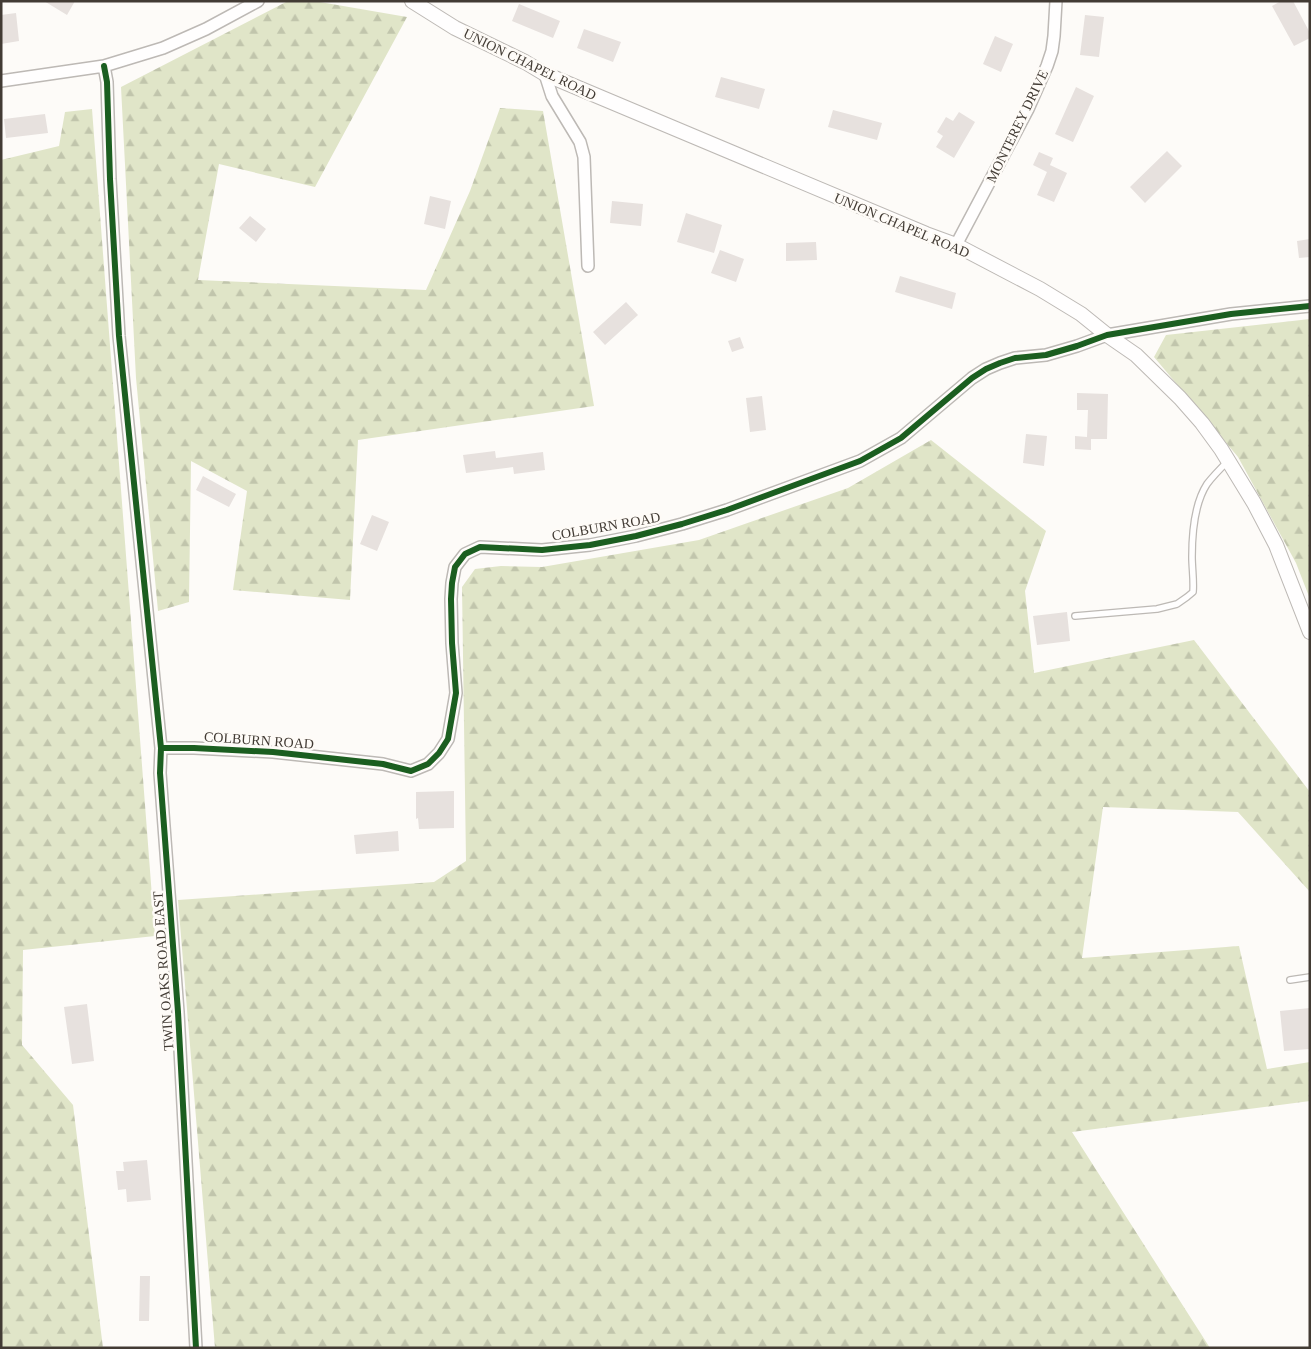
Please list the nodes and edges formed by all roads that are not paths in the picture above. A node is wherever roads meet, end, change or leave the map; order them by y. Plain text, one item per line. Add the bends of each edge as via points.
1 (258, 1) edge
2 (412, 1) edge
3 (1056, 1) edge
4 (104, 66) junction
5 (545, 74) junction
6 (1, 81) edge
7 (956, 245) junction
8 (588, 266) dead end
9 (1310, 306) edge
10 (1107, 335) junction
11 (1228, 461) junction
12 (1075, 616) dead end
13 (1310, 632) edge
14 (161, 748) junction
15 (1310, 977) edge
16 (1290, 980) dead end
17 (196, 1348) edge

1 - 4 street via 163,48
2 - 5 street, UNION CHAPEL ROAD via 455,28
3 - 7 street, MONTEREY DRIVE via 1052,51 1047,66
4 - 6 street
4 - 14 street, TWIN OAKS ROAD EAST via 120,336
5 - 7 street, UNION CHAPEL ROAD
5 - 8 street via 552,96 580,142 584,157
7 - 10 street, UNION CHAPEL ROAD via 1040,289 1081,314
9 - 10 street, COLBURN ROAD via 1231,314
10 - 11 street, UNION CHAPEL ROAD via 1136,355 1180,398
10 - 14 street, COLBURN ROAD via 1046,355 1015,358 986,369 901,438 860,461 727,510 636,536 590,545 542,550 480,547 465,554 455,567 452,582 456,693 448,739 428,764 411,771 382,764 273,752
11 - 12 lane via 1206,486 1200,499 1193,533 1193,592 1177,604 1157,609
11 - 13 street, UNION CHAPEL ROAD via 1276,545
14 - 17 street, TWIN OAKS ROAD EAST
15 - 16 lane

